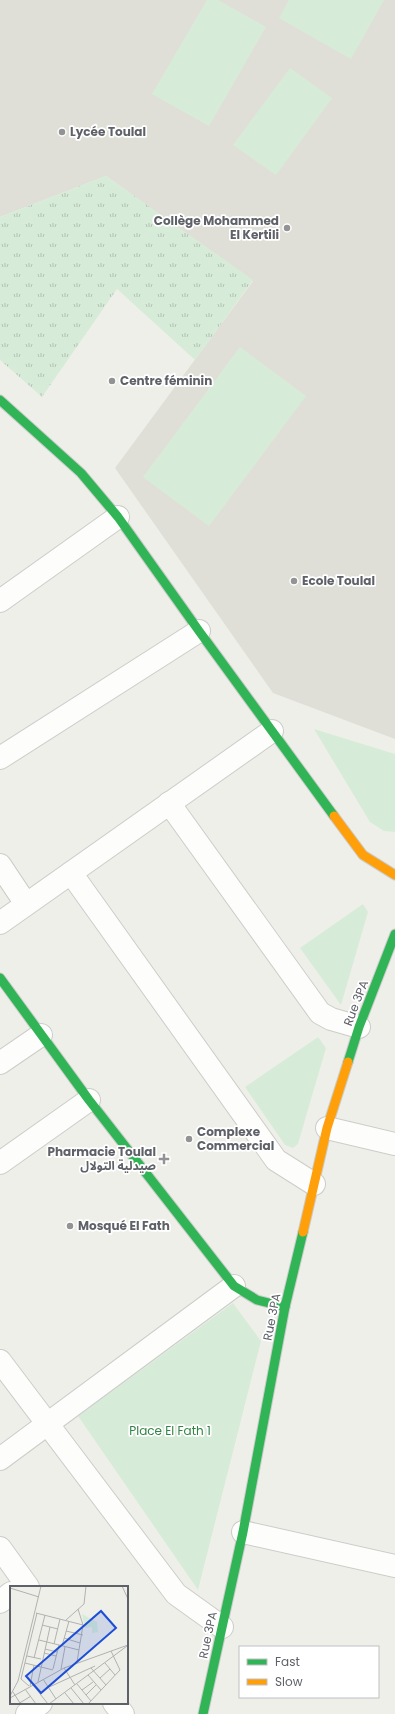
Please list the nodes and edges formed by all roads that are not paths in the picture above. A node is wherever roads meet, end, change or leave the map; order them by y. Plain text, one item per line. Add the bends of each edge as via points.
1 (0, 400) edge
2 (118, 517) junction
3 (0, 601) edge
4 (199, 631) junction
5 (272, 731) junction
6 (0, 758) edge
7 (169, 803) junction
8 (0, 866) edge
9 (71, 873) junction
10 (395, 875) edge
11 (26, 904) junction
12 (0, 923) edge
13 (395, 934) edge
14 (0, 978) edge
15 (359, 1027) junction
16 (41, 1034) junction
17 (0, 1063) edge
18 (89, 1100) junction
19 (327, 1128) junction
20 (395, 1144) edge
21 (0, 1163) edge
22 (314, 1184) junction
23 (234, 1286) junction
24 (285, 1307) junction
25 (0, 1361) edge
26 (48, 1423) junction
27 (0, 1458) edge
28 (243, 1532) junction
29 (0, 1548) edge
30 (395, 1566) edge
31 (20, 1586) edge
32 (10, 1595) edge
33 (0, 1602) edge
34 (222, 1627) junction
35 (40, 1704) edge
36 (115, 1704) edge
37 (27, 1714) edge
38 (122, 1714) edge
39 (203, 1714) edge

1 - 2 street via 81,473
2 - 3 street
2 - 4 street
4 - 5 street
4 - 6 street
5 - 7 street
5 - 10 street via 363,855
7 - 9 street
7 - 15 street via 320,1013
8 - 11 street
9 - 11 street
9 - 22 street via 276,1160
11 - 12 street
13 - 15 street, Rue 3PA
14 - 16 street
15 - 19 street, Rue 3PA
16 - 17 street
16 - 18 street
18 - 21 street
18 - 23 street
19 - 20 street
19 - 22 street, Rue 3PA
22 - 24 street, Rue 3PA
23 - 24 street via 257,1300
23 - 26 street
24 - 28 street, Rue 3PA
25 - 26 street
26 - 27 street
26 - 34 street via 176,1594
28 - 30 street
28 - 34 street, Rue 3PA
29 - 31 street
32 - 33 street
34 - 39 street, Rue 3PA
35 - 37 street
36 - 38 street

